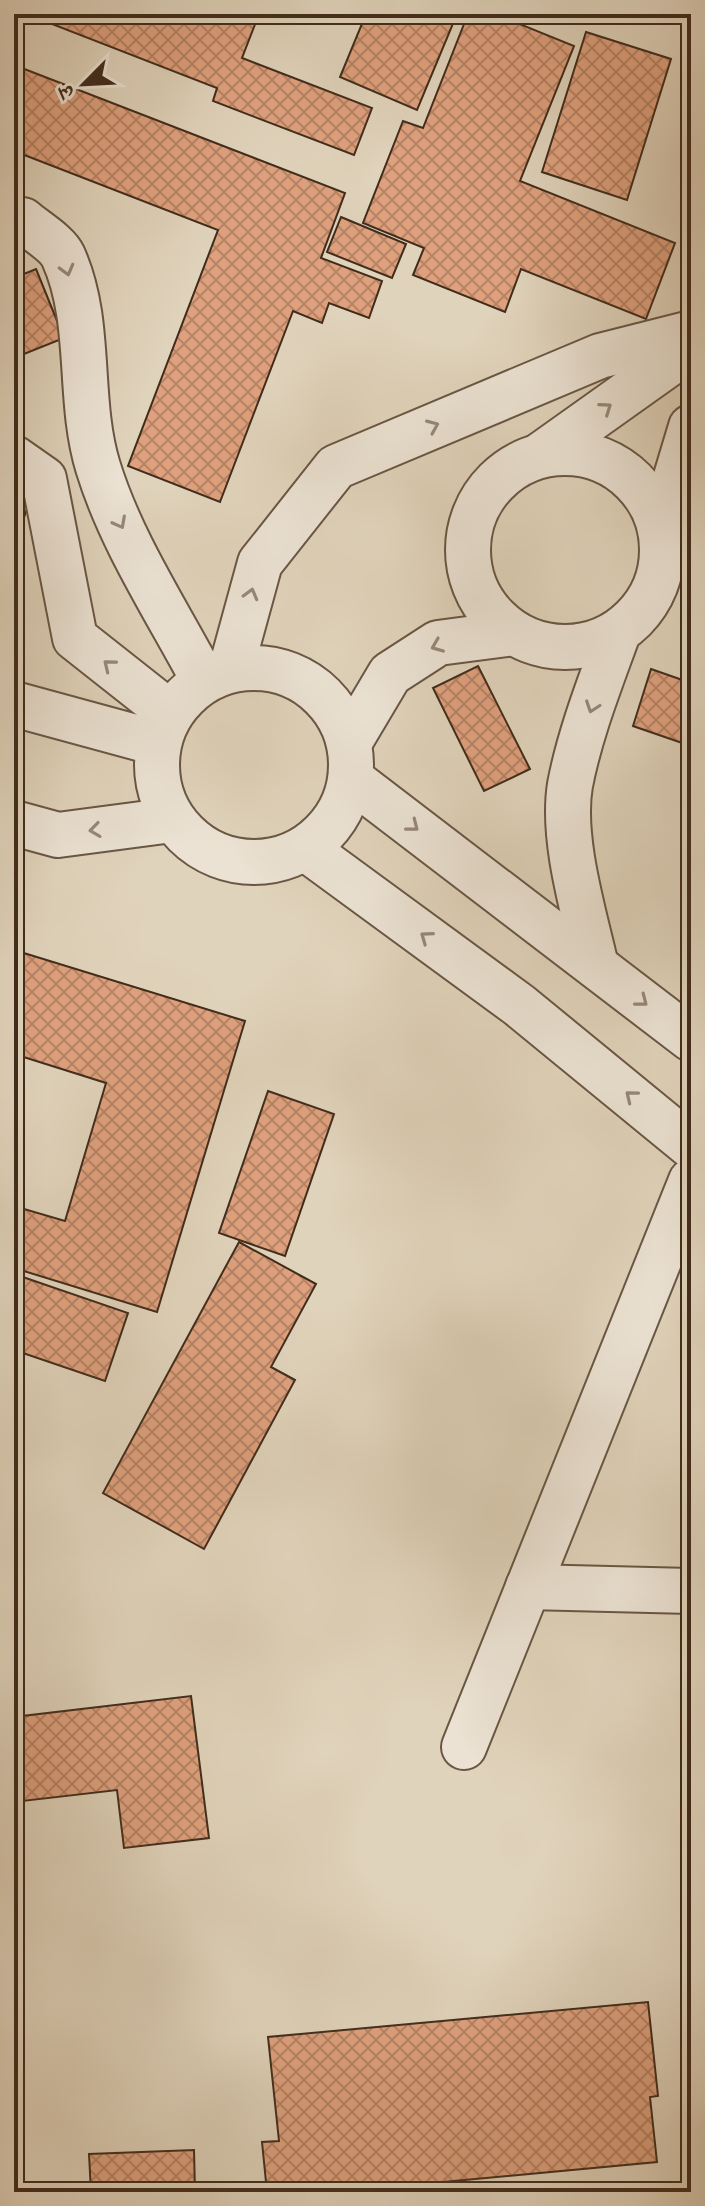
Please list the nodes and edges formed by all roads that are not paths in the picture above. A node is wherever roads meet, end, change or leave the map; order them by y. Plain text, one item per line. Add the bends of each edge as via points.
1 (14, 219) edge
2 (691, 333) edge
3 (691, 348) edge
4 (691, 427) edge
5 (542, 454) junction
6 (14, 458) edge
7 (661, 527) junction
8 (514, 633) junction
9 (618, 633) junction
10 (217, 675) junction
11 (14, 704) edge
12 (164, 728) junction
13 (350, 761) junction
14 (172, 820) junction
15 (14, 823) edge
16 (306, 849) junction
17 (596, 966) junction
18 (691, 1039) edge
19 (691, 1146) edge
20 (691, 1181) edge
21 (528, 1587) junction
22 (691, 1591) edge
23 (464, 1747) dead end

1 -> 10 street via 23,220 62,254 81,324 88,422 112,509
10 -> 2 street via 260,563 336,467 600,356
5 -> 3 street
4 - 7 street
5 - 7 street via 579,452 616,467 641,489
5 - 8 street via 515,465 481,498 469,528 470,572 484,605
12 -> 6 street via 75,638 44,479
7 - 9 street via 663,563 649,601
8 - 9 street via 554,648 588,646
8 -> 13 street via 438,643 390,674
9 -> 17 street via 570,788 572,861
10 - 12 street
10 - 13 street via 267,668 306,681 330,704
11 - 12 street
12 - 14 street via 159,787
13 - 16 street via 337,817
13 -> 17 street
14 -> 15 street via 58,835
14 - 16 street via 202,849 242,863 277,861
19 -> 16 street via 519,1005
17 -> 18 street
20 - 21 street
21 - 22 street
21 - 23 street

